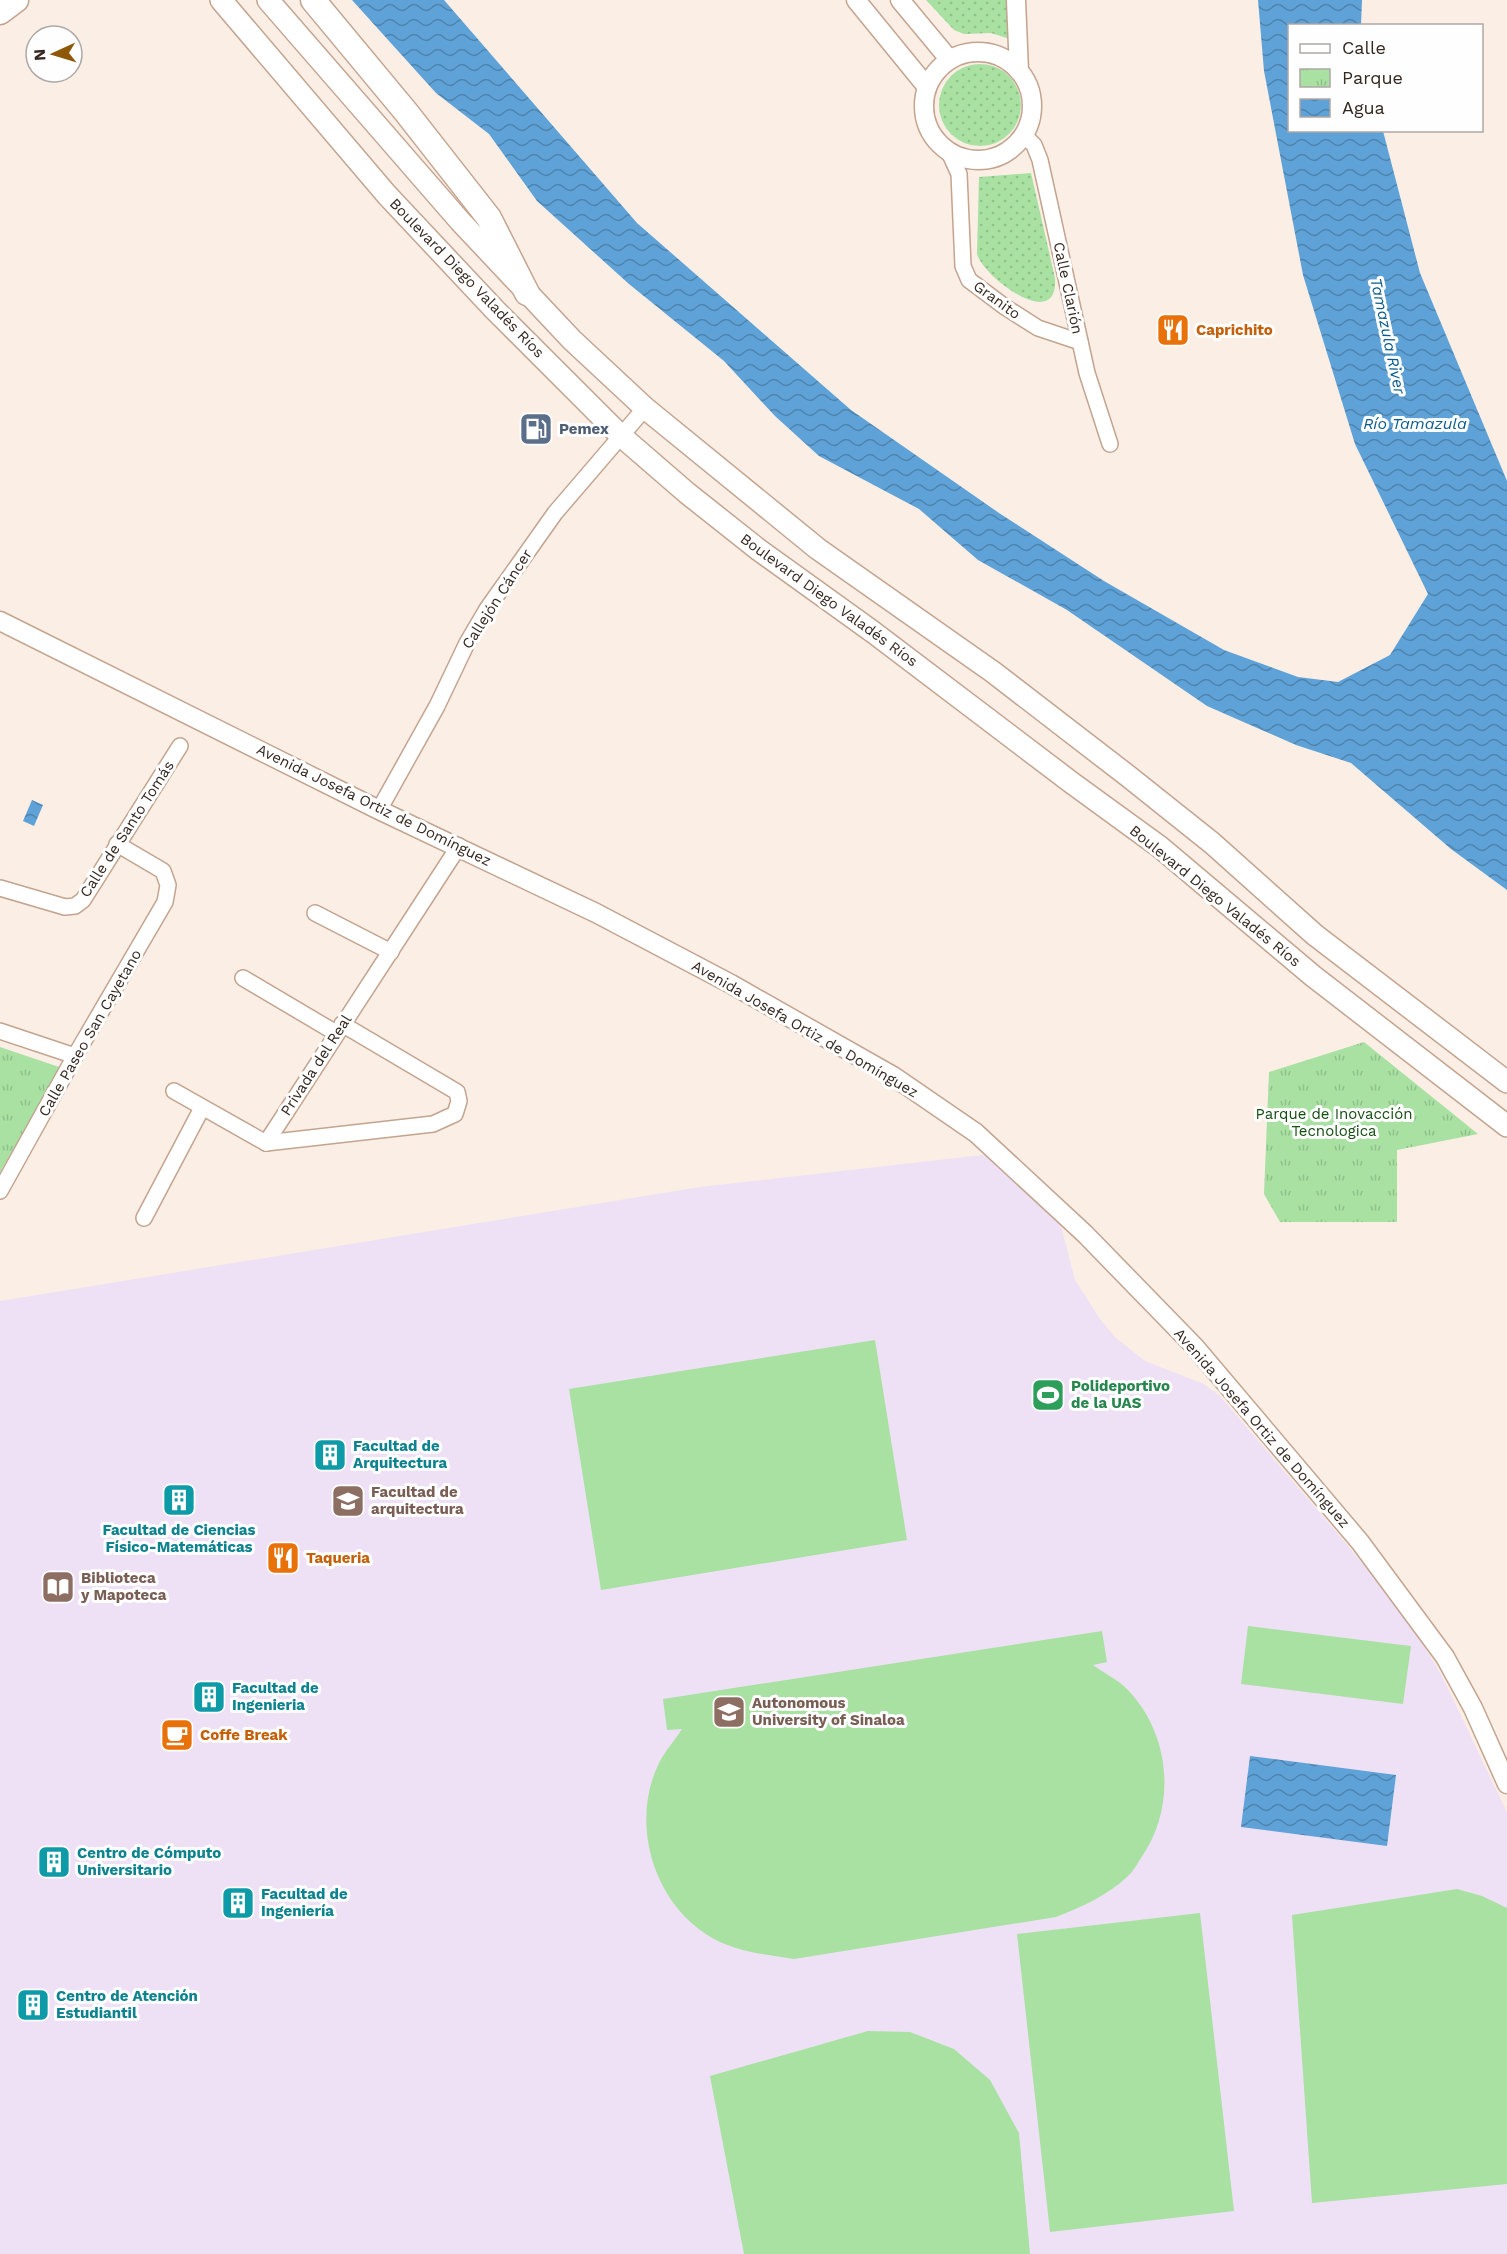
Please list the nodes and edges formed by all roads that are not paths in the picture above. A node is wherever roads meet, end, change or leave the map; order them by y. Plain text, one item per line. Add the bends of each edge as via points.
1 (16, 0) edge
2 (221, 0) edge
3 (268, 0) edge
4 (313, 0) edge
5 (856, 0) edge
6 (900, 0) edge
7 (1016, 0) edge
8 (0, 12) edge
9 (949, 59) junction
10 (1019, 71) junction
11 (927, 87) junction
12 (1024, 135) junction
13 (949, 152) junction
14 (527, 293) junction
15 (1080, 342) junction
16 (645, 408) junction
17 (620, 435) junction
18 (1110, 444) dead end
19 (0, 621) edge
20 (180, 746) dead end
21 (379, 810) junction
22 (117, 844) junction
23 (459, 846) junction
24 (0, 888) edge
25 (315, 913) dead end
26 (391, 952) junction
27 (243, 978) dead end
28 (339, 1028) junction
29 (0, 1031) edge
30 (75, 1056) junction
31 (1507, 1082) edge
32 (174, 1091) dead end
33 (202, 1108) junction
34 (1507, 1126) edge
35 (266, 1143) junction
36 (0, 1191) edge
37 (144, 1218) dead end
38 (1507, 1784) edge

1 - 8 main road
2 - 17 main road, Boulevard Diego Valadés Ríos via 387,195
3 - 14 main road
4 - 14 main road via 489,218
5 - 11 street
6 - 9 street
7 - 10 street
9 - 10 street via 974,52 991,53
9 - 11 street
10 - 12 street via 1032,102
11 - 13 street via 927,127
12 - 13 street via 998,157 981,161
12 - 15 street, Calle Clarión via 1035,146 1040,160
13 - 15 street, Granito via 959,174 963,266 969,280 1038,328
14 - 16 main road
15 - 18 street, Calle Clarión
16 - 17 street, Callejón Cáncer
16 - 31 main road via 818,549 993,672 1128,776 1212,843 1315,935
17 - 21 street, Callejón Cáncer via 555,513 487,609
17 - 34 main road, Boulevard Diego Valadés Ríos via 759,550 1160,847 1304,969
19 - 21 street, Avenida Josefa Ortiz de Domínguez
20 - 22 street, Calle de Santo Tomás
21 - 23 street, Avenida Josefa Ortiz de Domínguez
22 - 24 street, Calle de Santo Tomás via 83,900 75,906 65,907
22 - 30 street, Calle Paseo San Cayetano via 163,871 168,885 165,902
23 - 26 street, Privada del Real
23 - 38 street, Avenida Josefa Ortiz de Domínguez via 731,984 894,1076 976,1133 1085,1234 1195,1347 1360,1542 1445,1657
25 - 26 street
26 - 28 street, Privada del Real
27 - 28 street
28 - 35 street, Privada del Real
28 - 35 street, Privada del Real via 457,1092 459,1101 454,1114 434,1124
29 - 30 street
30 - 36 street, Calle Paseo San Cayetano
32 - 33 street
33 - 35 street
33 - 37 street

